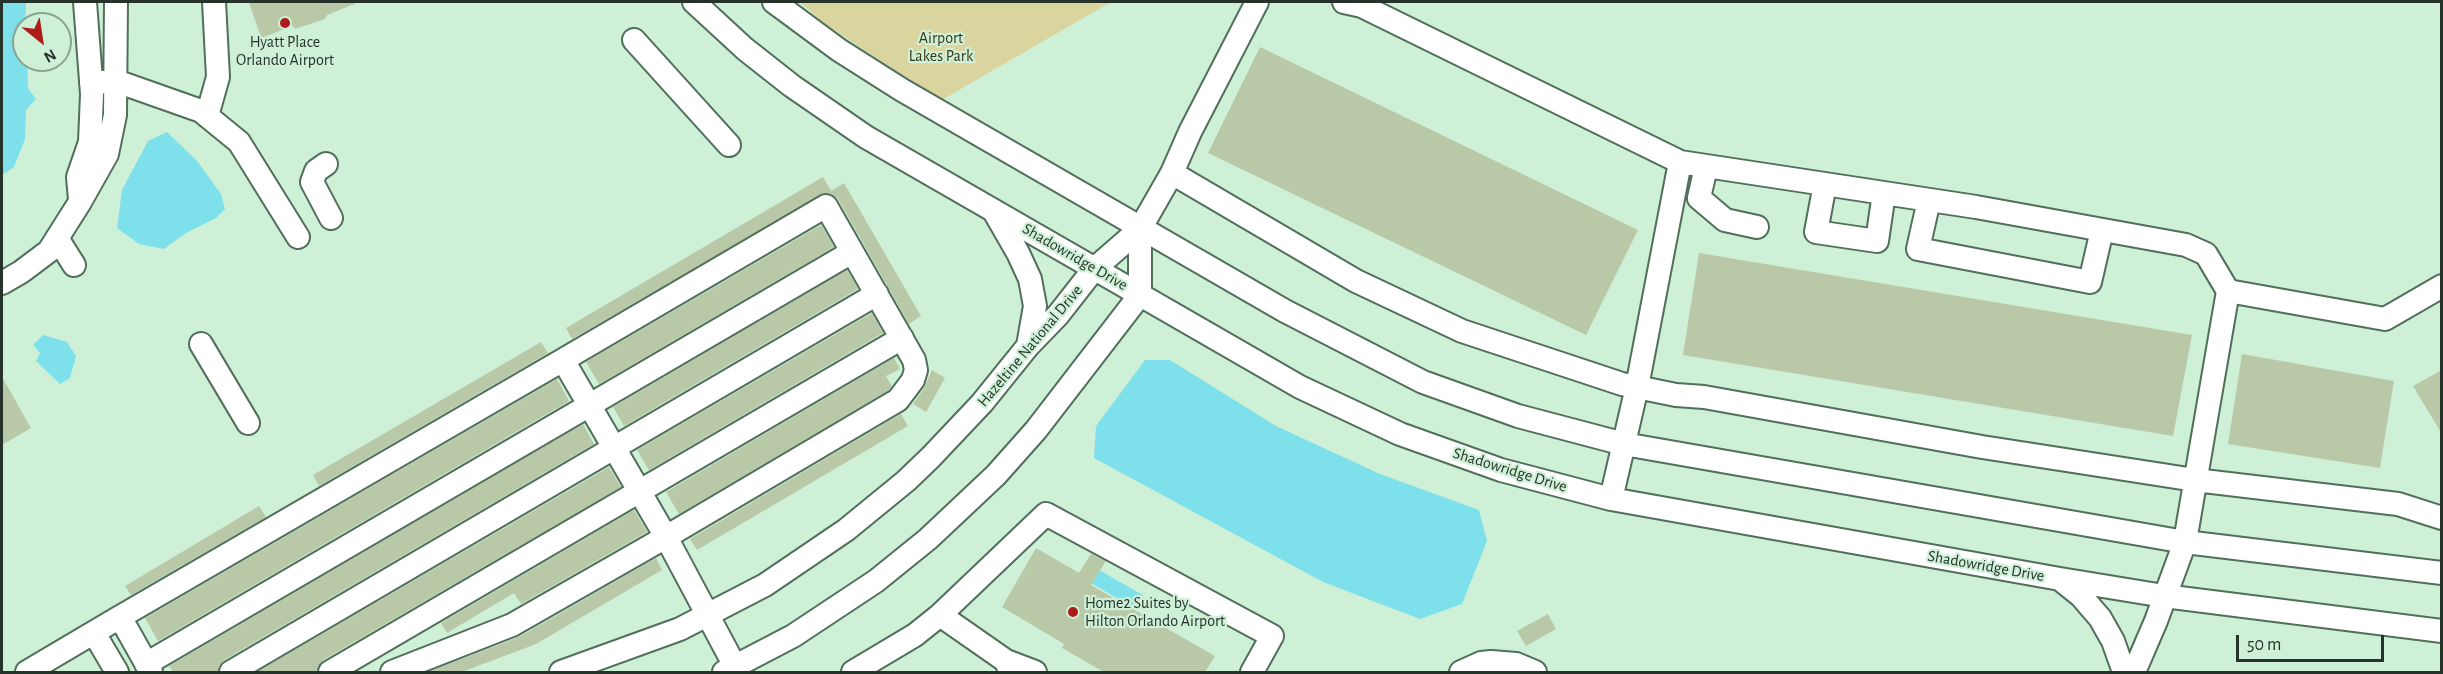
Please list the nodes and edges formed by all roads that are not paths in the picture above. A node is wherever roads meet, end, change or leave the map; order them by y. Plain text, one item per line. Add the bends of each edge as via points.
1 (85, 2) edge
2 (116, 2) edge
3 (214, 2) edge
4 (694, 2) edge
5 (774, 2) edge
6 (1257, 2) edge
7 (1344, 2) edge
8 (634, 40) dead end
9 (116, 81) junction
10 (91, 84) junction
11 (207, 116) junction
12 (729, 146) dead end
13 (1680, 162) junction
14 (326, 164) dead end
15 (1706, 167) junction
16 (1172, 173) junction
17 (1825, 184) junction
18 (1884, 193) junction
19 (1929, 200) junction
20 (80, 202) junction
21 (993, 210) junction
22 (331, 218) dead end
23 (1757, 227) dead end
24 (1140, 229) junction
25 (2102, 230) junction
26 (298, 237) dead end
27 (57, 238) junction
28 (852, 252) junction
29 (74, 265) dead end
30 (1094, 269) junction
31 (2, 283) edge
32 (2442, 286) edge
33 (2228, 291) junction
34 (877, 294) junction
35 (1140, 295) junction
36 (902, 338) junction
37 (201, 344) dead end
38 (1028, 346) junction
39 (563, 360) junction
40 (1637, 387) junction
41 (590, 405) junction
42 (248, 423) dead end
43 (1624, 444) junction
44 (615, 448) junction
45 (2195, 480) junction
46 (640, 491) junction
47 (1611, 499) junction
48 (2442, 518) edge
49 (666, 537) junction
50 (2185, 542) junction
51 (2442, 573) edge
52 (2060, 579) junction
53 (2164, 596) junction
54 (940, 615) junction
55 (708, 616) junction
56 (120, 617) junction
57 (2442, 632) edge
58 (94, 633) junction
59 (53, 666) edge
60 (1008, 667) edge
61 (148, 668) edge
62 (732, 671) edge
63 (27, 672) edge
64 (117, 672) edge
65 (231, 672) edge
66 (330, 672) edge
67 (392, 672) edge
68 (561, 672) edge
69 (853, 672) edge
70 (1035, 672) edge
71 (1252, 672) edge
72 (1461, 672) edge
73 (1535, 672) edge
74 (2124, 672) edge
75 (2134, 672) edge

1 - 10 street
2 - 9 street
3 - 11 street via 218,77
4 - 21 street, Shadowridge Drive via 745,49 825,110
5 - 24 street via 871,71
6 - 16 street
7 - 13 street via 1362,6
8 - 12 street
9 - 10 street
9 - 11 street via 162,95
9 - 20 street via 116,115 107,154
10 - 20 street via 90,141 78,177
11 - 26 street via 239,142
13 - 15 street
13 - 40 street
14 - 22 street via 316,171 312,182
15 - 17 street
15 - 23 street via 1699,198 1725,220
16 - 24 street
16 - 40 street via 1356,280 1462,331
17 - 18 street
17 - 18 street via 1816,232 1867,240 1878,241
18 - 19 street
19 - 25 street
19 - 25 street via 1918,249 2090,282
20 - 27 street
21 - 30 street, Shadowridge Drive
21 - 38 street via 1030,279 1035,306
24 - 30 street, Hazeltine National Drive
24 - 35 street
24 - 43 street via 1303,321 1423,382 1518,416
25 - 33 street via 2186,245 2206,254
27 - 29 street
27 - 31 street via 48,251
28 - 34 street
28 - 39 street via 826,206
28 - 41 street
30 - 35 street, Shadowridge Drive
30 - 38 street, Hazeltine National Drive
32 - 33 street via 2385,319
33 - 45 street
34 - 36 street
34 - 44 street
35 - 47 street, Shadowridge Drive via 1300,387 1400,434 1501,470
35 - 62 street via 1024,444 951,519 858,594
36 - 46 street
36 - 49 street via 915,370 907,391 898,400
37 - 42 street
38 - 55 street, Hazeltine National Drive via 960,428 906,481 807,558
39 - 41 street
39 - 56 street
40 - 43 street
40 - 45 street
41 - 44 street
41 - 61 street
43 - 47 street
43 - 50 street
44 - 46 street
44 - 65 street
45 - 48 street via 2398,504
45 - 50 street
46 - 49 street
46 - 66 street
47 - 52 street, Shadowridge Drive
49 - 55 street
49 - 67 street via 512,625
50 - 51 street
50 - 53 street
52 - 53 street, Shadowridge Drive
52 - 74 street via 2100,618
53 - 57 street, Shadowridge Drive
53 - 75 street
54 - 60 street
54 - 69 street via 915,635
54 - 71 street via 1046,514 1272,636
55 - 62 street
55 - 68 street, Hazeltine National Drive via 649,642
56 - 58 street
56 - 61 street
58 - 59 street
58 - 64 street
59 - 63 street
60 - 70 street
72 - 73 street via 1491,662 1516,664

